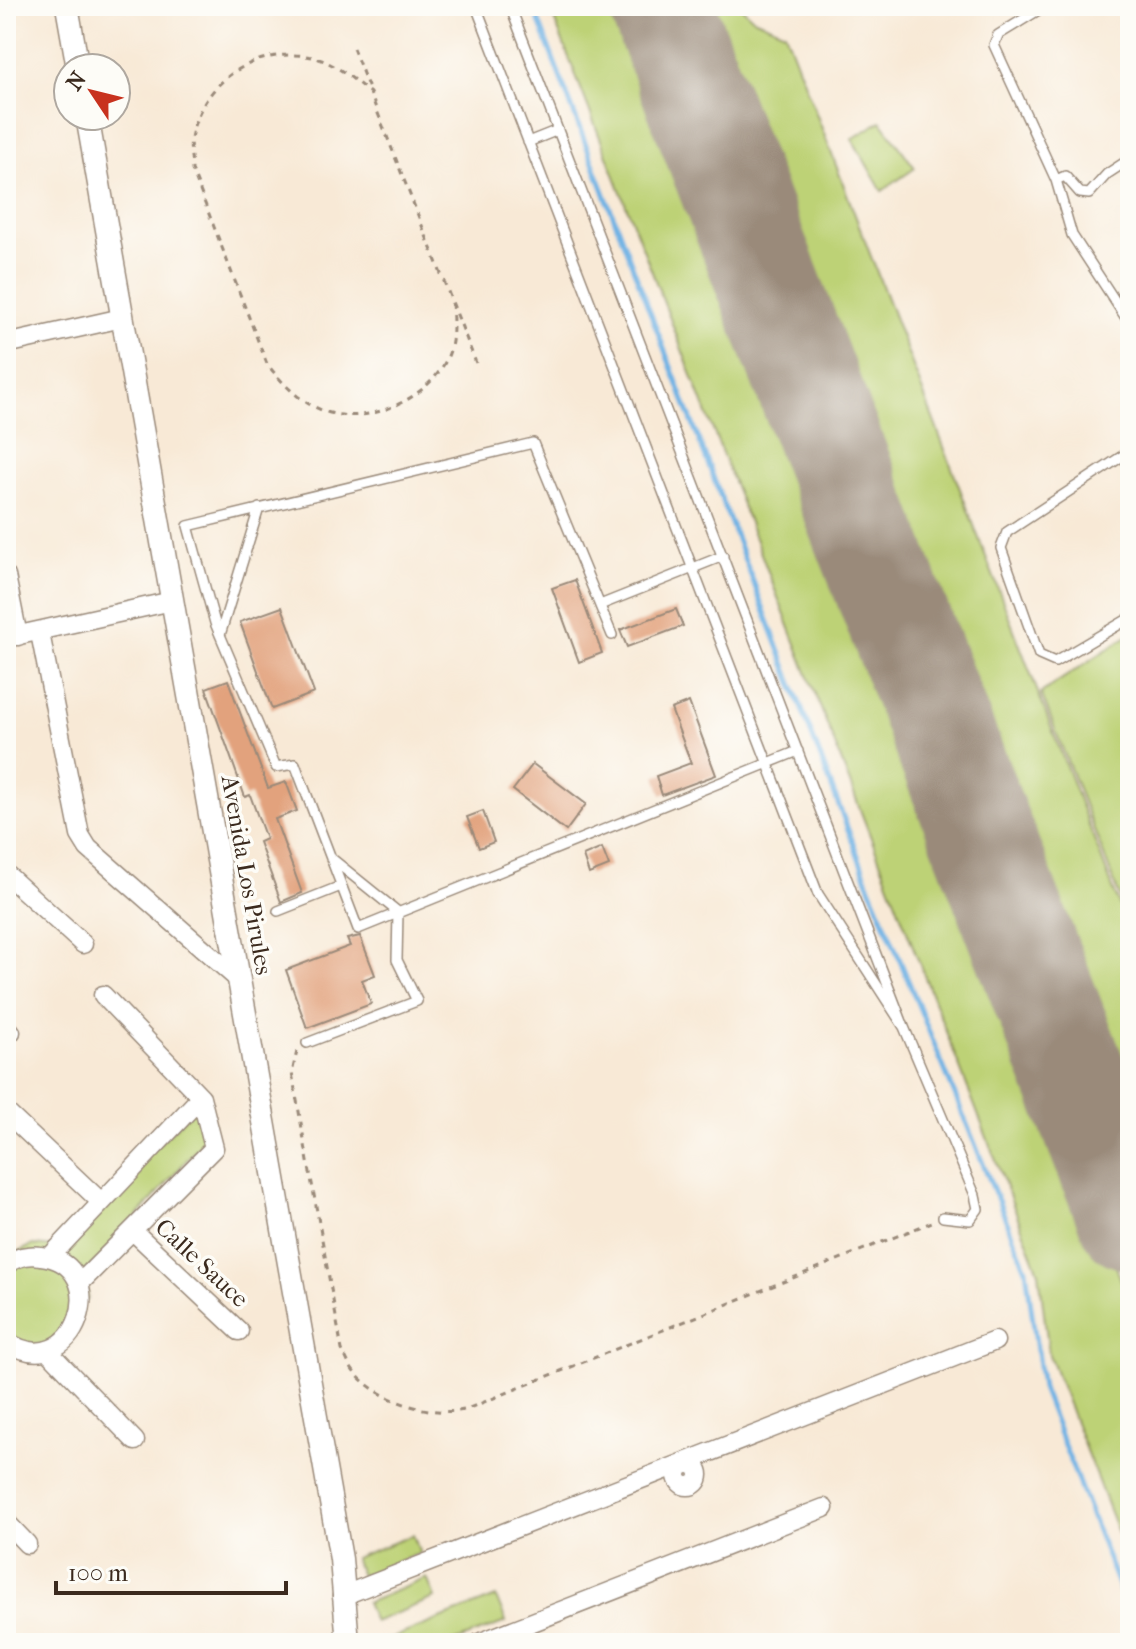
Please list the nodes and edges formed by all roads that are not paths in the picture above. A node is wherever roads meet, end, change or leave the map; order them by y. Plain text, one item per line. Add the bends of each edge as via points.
1 (67, 6) edge
2 (476, 6) edge
3 (510, 6) edge
4 (1045, 6) edge
5 (75, 52) edge
6 (558, 130) junction
7 (90, 132) edge
8 (528, 142) junction
9 (1130, 159) edge
10 (1056, 180) junction
11 (122, 318) junction
12 (1130, 324) edge
13 (6, 344) edge
14 (1130, 451) edge
15 (259, 508) junction
16 (723, 556) junction
17 (693, 569) junction
18 (6, 576) edge
19 (172, 601) junction
20 (600, 605) junction
21 (1130, 618) edge
22 (40, 633) junction
23 (220, 635) junction
24 (612, 635) dead end
25 (12, 637) edge
26 (798, 751) junction
27 (768, 763) junction
28 (330, 857) junction
29 (6, 874) edge
30 (341, 886) junction
31 (278, 911) dead end
32 (398, 912) junction
33 (83, 944) dead end
34 (239, 980) junction
35 (103, 995) dead end
36 (904, 1027) junction
37 (307, 1043) road end
38 (201, 1097) junction
39 (6, 1112) edge
40 (100, 1201) junction
41 (943, 1217) road end
42 (133, 1231) junction
43 (50, 1257) junction
44 (6, 1265) edge
45 (79, 1284) junction
46 (239, 1331) dead end
47 (995, 1341) dead end
48 (47, 1350) junction
49 (10, 1351) edge
50 (135, 1441) dead end
51 (824, 1508) dead end
52 (6, 1522) edge
53 (27, 1544) dead end
54 (342, 1596) junction
55 (348, 1643) edge
56 (479, 1643) edge

1 - 5 street
2 - 8 lane
3 - 6 lane
4 - 10 lane via 998,35 994,45
6 - 8 lane
6 - 16 lane
7 - 11 street, Avenida Los Pirules
8 - 17 lane
9 - 10 lane via 1089,194 1080,193 1065,176
10 - 12 lane via 1072,235
11 - 13 street
11 - 19 street, Avenida Los Pirules
14 - 21 lane via 1007,532 1001,548 1039,655 1046,661 1055,662
15 - 20 lane via 533,443
15 - 23 lane
15 - 23 lane via 188,526
16 - 17 lane
16 - 26 lane
17 - 20 lane
17 - 27 lane
18 - 25 street
19 - 22 street
19 - 34 street, Avenida Los Pirules
20 - 24 lane
22 - 25 street
22 - 34 street via 80,835 88,848
23 - 28 lane via 276,767 295,764
26 - 27 lane
26 - 36 lane
27 - 32 lane
27 - 36 lane via 818,894
28 - 30 lane
28 - 32 lane
29 - 33 street
30 - 31 lane
30 - 32 lane via 358,929
32 - 37 lane via 397,960 417,1001
34 - 54 street, Avenida Los Pirules via 341,1559
35 - 38 street
36 - 41 lane via 978,1209 970,1220
38 - 40 street
38 - 42 street via 214,1148
39 - 40 street
40 - 43 street
42 - 45 street
42 - 46 street, Calle Sauce
43 - 44 street via 30,1254
43 - 45 street via 68,1266
45 - 48 street via 83,1304 78,1325 65,1341
47 - 54 street via 675,1472
48 - 49 street
48 - 50 street
51 - 56 street
52 - 53 street
54 - 55 street, Avenida Los Pirules

